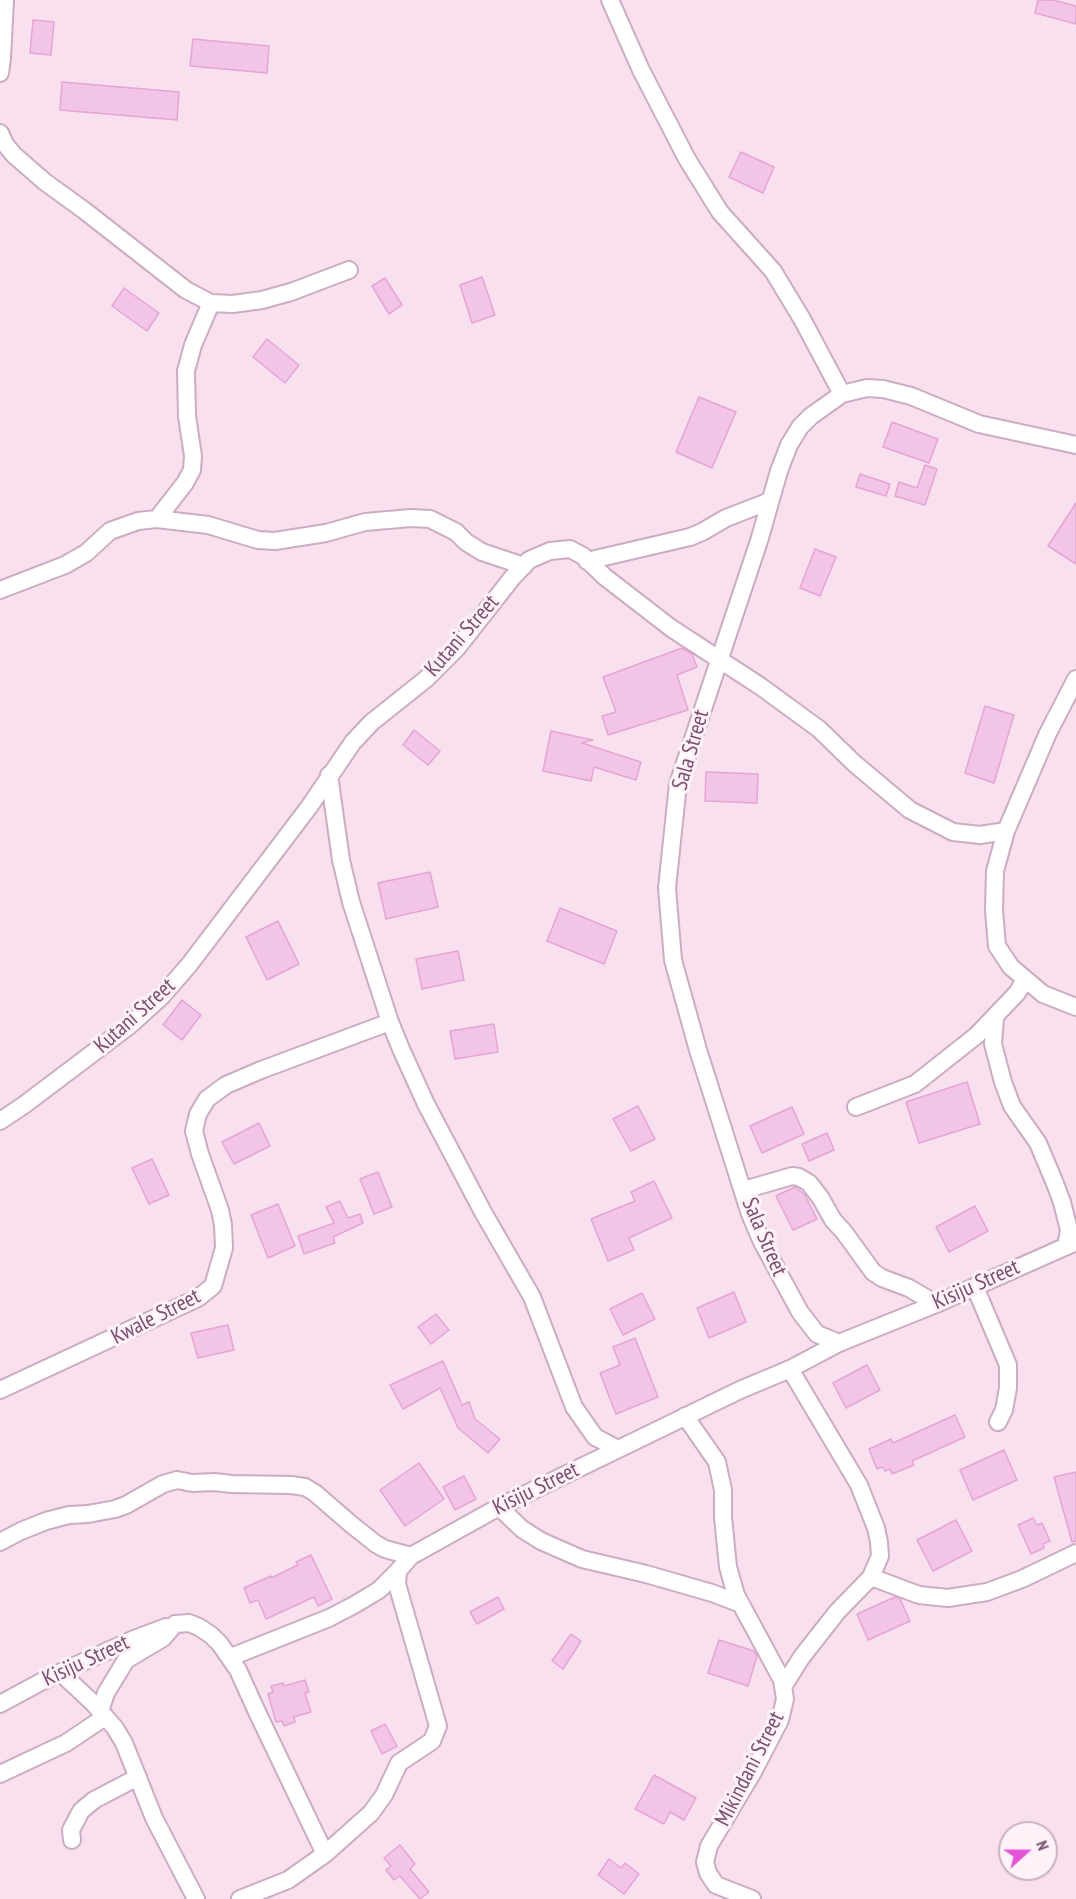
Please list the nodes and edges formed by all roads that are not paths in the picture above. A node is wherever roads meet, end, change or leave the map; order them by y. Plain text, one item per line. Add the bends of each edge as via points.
1 (5, 0) edge
2 (610, 0) edge
3 (0, 73) edge
4 (0, 132) edge
5 (349, 270) dead end
6 (211, 303) junction
7 (842, 394) junction
8 (1076, 445) edge
9 (770, 501) junction
10 (157, 519) junction
11 (587, 561) junction
12 (524, 566) junction
13 (0, 590) edge
14 (719, 659) junction
15 (1076, 679) edge
16 (329, 775) junction
17 (1006, 831) junction
18 (1025, 980) junction
19 (1076, 1007) edge
20 (994, 1018) junction
21 (390, 1022) junction
22 (856, 1107) dead end
23 (0, 1121) edge
24 (744, 1190) junction
25 (1071, 1244) edge
26 (975, 1287) junction
27 (936, 1304) junction
28 (838, 1343) junction
29 (790, 1368) junction
30 (0, 1390) edge
31 (685, 1416) junction
32 (998, 1422) dead end
33 (618, 1449) junction
34 (499, 1507) junction
35 (0, 1542) edge
36 (1076, 1553) edge
37 (411, 1556) junction
38 (398, 1571) junction
39 (871, 1577) junction
40 (741, 1604) junction
41 (175, 1624) junction
42 (231, 1657) junction
43 (61, 1673) junction
44 (783, 1687) junction
45 (0, 1704) edge
46 (102, 1714) junction
47 (0, 1774) edge
48 (138, 1778) junction
49 (72, 1840) dead end
50 (325, 1854) junction
51 (196, 1899) edge
52 (240, 1899) edge
53 (752, 1899) edge

1 - 3 street
2 - 7 street via 687,159 720,212 773,271
4 - 6 street via 14,155 45,182 186,290
5 - 6 street via 262,300
6 - 10 street via 186,371 192,470
7 - 8 street, Sala Street via 883,389 912,396 979,424
7 - 9 street, Sala Street via 800,427 789,445
9 - 11 street via 690,537
9 - 14 street, Sala Street
10 - 12 street via 208,525 275,541 364,522 430,519 482,552
10 - 13 street via 138,520 116,528 65,565
11 - 12 street, Kutani Street via 570,549 550,551
11 - 14 street, Kutani Street via 671,628
12 - 16 street, Kutani Street via 457,648 426,679 372,722
14 - 17 street, Kutani Street via 819,729 910,810 953,832 980,835
14 - 24 street, Sala Street via 678,784 667,888 673,960
15 - 17 street
16 - 21 street via 351,902
16 - 23 street, Kutani Street via 309,807 162,996 130,1025
17 - 18 street via 994,871 994,923 997,946
18 - 19 street via 1043,994
18 - 20 street
20 - 22 street via 915,1084
20 - 25 street via 993,1044 1000,1072 1012,1106 1038,1143 1058,1192
21 - 30 street, Kwale Street via 261,1070 226,1085 207,1099 194,1131 223,1225 224,1248 213,1286 198,1298 125,1334
21 - 33 street via 426,1104 532,1297 574,1407 595,1437
24 - 27 street via 799,1177 820,1197 873,1272
24 - 28 street, Sala Street via 762,1242 800,1312 817,1334
25 - 26 street, Kisiju Street
26 - 27 street, Kisiju Street
26 - 32 street via 1008,1365 1008,1388
27 - 28 street, Kisiju Street
28 - 29 street, Kisiju Street
29 - 31 street, Kisiju Street
29 - 39 street via 859,1485 879,1542 880,1556
31 - 33 street, Kisiju Street
31 - 40 street, Mikindani Street via 717,1462 723,1490 728,1567
33 - 34 street, Kisiju Street
34 - 37 street, Kisiju Street
34 - 40 street via 541,1541 582,1559
35 - 37 street via 46,1521 115,1509 177,1480 305,1487 376,1544
36 - 39 street via 987,1592 948,1598 919,1595
37 - 38 street, Kisiju Street
38 - 42 street, Kisiju Street via 379,1590 354,1605
38 - 50 street via 397,1584 438,1726 432,1741 399,1763 371,1813
39 - 44 street via 832,1619
40 - 44 street, Mikindani Street
41 - 42 street via 199,1627
41 - 43 street, Kisiju Street
41 - 46 street via 163,1638 126,1660 106,1693
42 - 50 street
43 - 45 street, Kisiju Street
43 - 46 street
44 - 53 street, Mikindani Street via 785,1699 780,1720 709,1846 705,1862 716,1884
46 - 47 street via 66,1743
46 - 48 street via 124,1743
48 - 49 street via 94,1800 81,1811 71,1830
48 - 51 street
50 - 52 street via 288,1880

